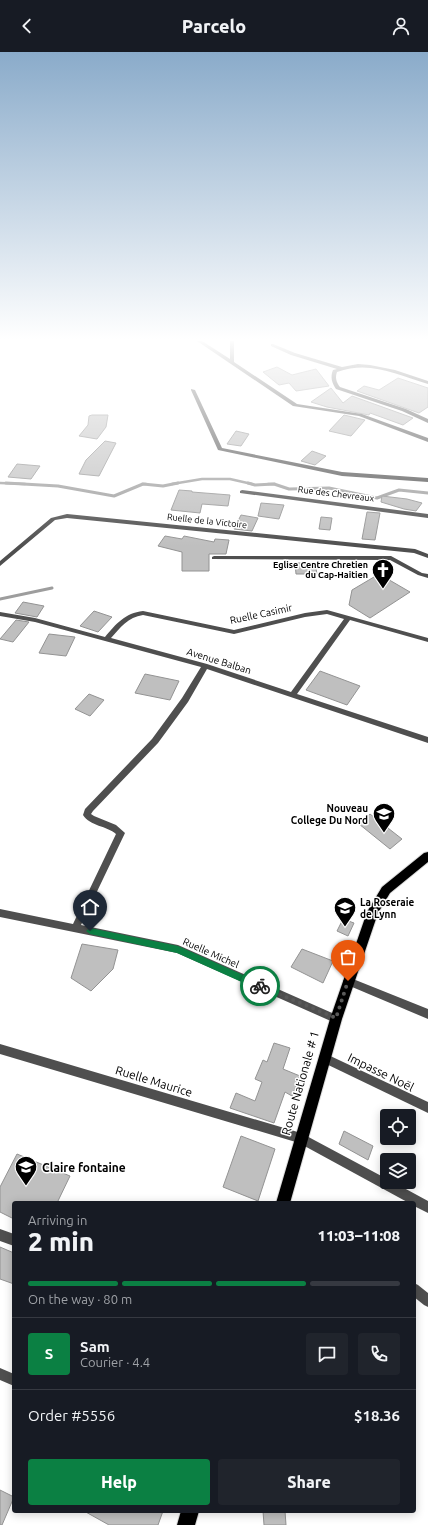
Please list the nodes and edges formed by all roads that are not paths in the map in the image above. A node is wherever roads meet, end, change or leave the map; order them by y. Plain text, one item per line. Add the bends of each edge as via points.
1 (202, 410) edge
2 (317, 410) edge
3 (403, 410) edge
4 (428, 421) edge
5 (428, 440) edge
6 (428, 480) edge
7 (242, 492) dead end
8 (428, 516) edge
9 (428, 556) edge
10 (214, 558) dead end
11 (0, 564) edge
12 (428, 576) edge
13 (0, 614) edge
14 (348, 618) junction
15 (107, 639) junction
16 (428, 640) edge
17 (205, 666) junction
18 (292, 695) junction
19 (428, 740) edge
20 (428, 856) edge
21 (0, 913) edge
22 (75, 928) junction
23 (348, 981) junction
24 (428, 1014) edge
25 (336, 1018) junction
26 (0, 1048) edge
27 (324, 1058) junction
28 (428, 1108) edge
29 (301, 1138) junction
30 (284, 1201) edge
31 (428, 1206) edge
32 (0, 1235) edge
33 (12, 1239) edge
34 (416, 1291) edge
35 (428, 1301) edge
36 (0, 1374) edge
37 (12, 1379) edge
38 (189, 1513) edge
39 (186, 1525) edge

1 - 6 street via 220,449 342,474
2 - 5 street via 370,418
3 - 4 street
7 - 8 street, Rue des Chevreaux
9 - 11 street, Ruelle de la Victoire via 415,551 67,516 53,519
10 - 12 street via 391,558
13 - 15 street, Avenue Balban via 35,620
14 - 15 street, Ruelle Casimir via 327,612 316,613 234,632 136,613 129,615
14 - 16 street, Ruelle Casimir
14 - 18 street
15 - 17 street, Avenue Balban
17 - 18 street, Avenue Balban
17 - 22 street via 185,700 155,741 89,809 87,815 90,818 117,828 121,833
18 - 19 street, Avenue Balban
20 - 23 main road, Route Nationale # 1 via 386,890 373,912
21 - 22 street, Ruelle Michel
22 - 25 street, Ruelle Michel via 178,949 266,990
23 - 24 street
23 - 25 main road, Route Nationale # 1
25 - 27 main road, Route Nationale # 1
26 - 29 street, Ruelle Maurice
27 - 28 street, Impasse Noël
27 - 29 main road, Route Nationale # 1
29 - 30 main road, Route Nationale # 1
29 - 31 street, Ruelle Maurice
32 - 33 street
34 - 35 street
36 - 37 street
38 - 39 main road

